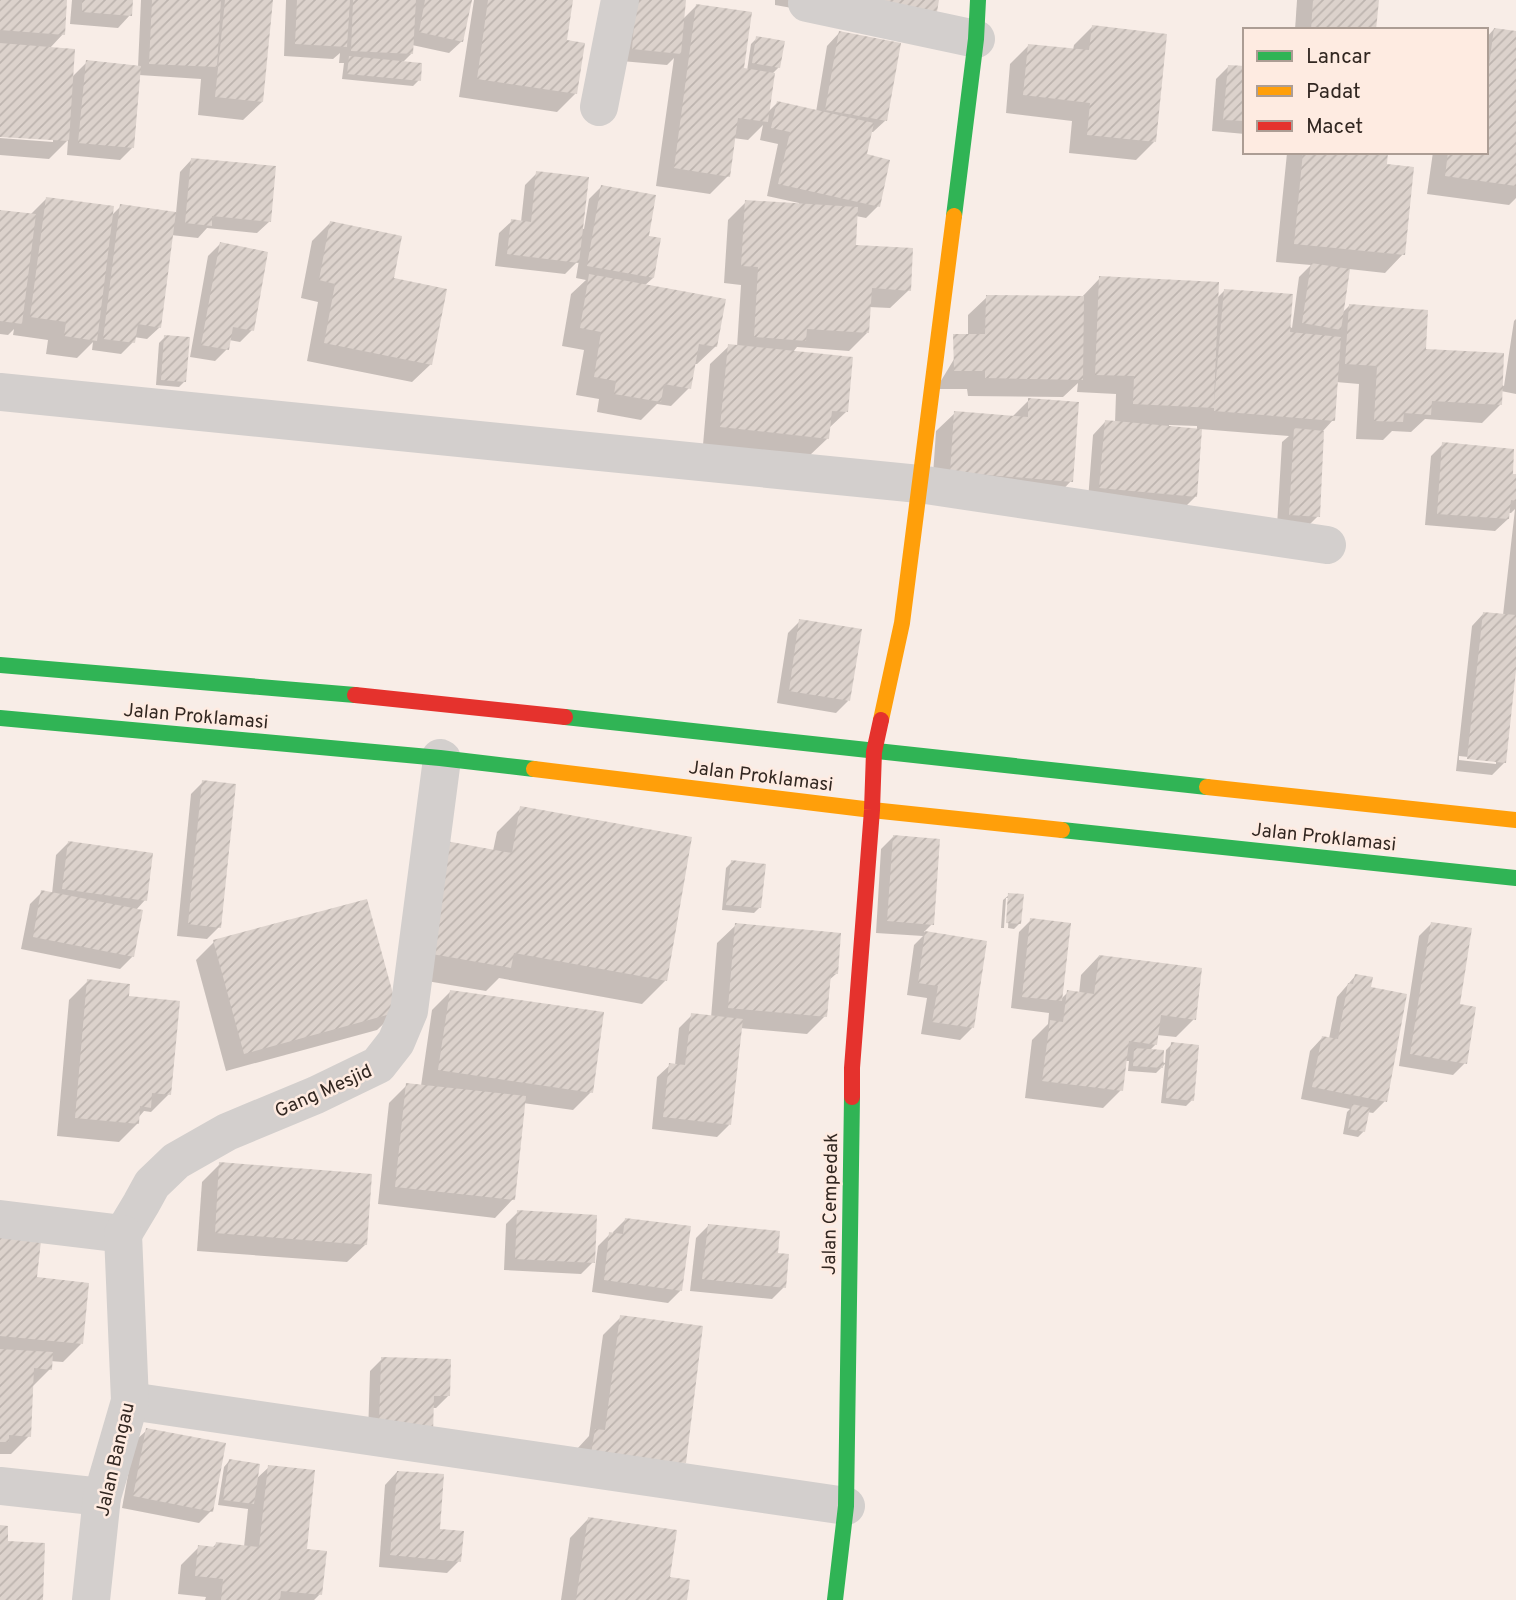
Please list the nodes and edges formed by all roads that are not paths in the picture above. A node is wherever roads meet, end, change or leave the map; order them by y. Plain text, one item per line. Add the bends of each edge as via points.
1 (620, 0) edge
2 (978, 0) edge
3 (807, 3) dead end
4 (976, 39) junction
5 (599, 107) dead end
6 (0, 392) edge
7 (919, 484) junction
8 (1327, 545) dead end
9 (0, 665) edge
10 (0, 718) edge
11 (874, 752) junction
12 (440, 758) junction
13 (872, 810) junction
14 (1516, 820) edge
15 (1516, 878) edge
16 (0, 1219) edge
17 (122, 1234) junction
18 (130, 1401) junction
19 (0, 1486) edge
20 (102, 1497) junction
21 (846, 1506) junction
22 (91, 1600) edge
23 (835, 1600) edge

1 - 5 street
2 - 4 street, Jalan Cempedak
3 - 4 street
4 - 7 street, Jalan Cempedak
6 - 7 street
7 - 8 street
7 - 11 street, Jalan Cempedak via 902,623
9 - 11 street, Jalan Proklamasi via 410,700
10 - 12 street, Jalan Proklamasi
11 - 13 street, Jalan Cempedak
11 - 14 street, Jalan Proklamasi
12 - 13 street, Jalan Proklamasi
12 - 17 street, Gang Mesjid via 409,1011 396,1042 378,1065 227,1132 176,1161 152,1184
13 - 15 street, Jalan Proklamasi
13 - 21 street, Jalan Cempedak via 852,1068
16 - 17 street
17 - 18 street, Jalan Bangau
18 - 20 street, Jalan Bangau
18 - 21 street
19 - 20 street
20 - 22 street, Jalan Bangau
21 - 23 street, Jalan Cempedak

